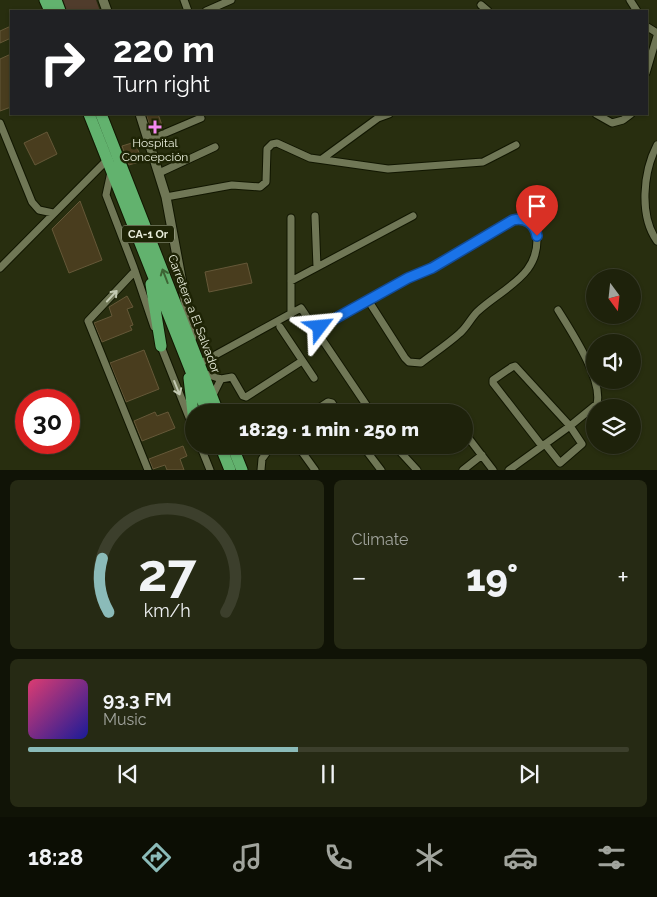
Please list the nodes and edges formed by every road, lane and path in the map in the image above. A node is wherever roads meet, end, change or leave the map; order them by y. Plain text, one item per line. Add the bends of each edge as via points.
1 (232, 0) edge
2 (481, 5) dead end
3 (208, 10) edge
4 (487, 10) edge
5 (657, 34) edge
6 (648, 66) edge
7 (89, 115) edge
8 (101, 115) edge
9 (140, 115) edge
10 (386, 115) edge
11 (598, 115) edge
12 (630, 115) edge
13 (201, 118) dead end
14 (0, 123) edge
15 (149, 140) junction
16 (657, 144) edge
17 (516, 145) dead end
18 (215, 147) dead end
19 (110, 157) junction
20 (322, 159) junction
21 (112, 172) junction
22 (159, 173) junction
23 (166, 198) junction
24 (53, 213) junction
25 (315, 216) dead end
26 (413, 216) dead end
27 (291, 218) dead end
28 (657, 241) edge
29 (148, 265) junction
30 (317, 266) junction
31 (0, 268) edge
32 (135, 271) junction
33 (292, 281) junction
34 (368, 300) junction
35 (181, 303) junction
36 (558, 310) dead end
37 (291, 312) junction
38 (280, 327) dead end
39 (316, 329) junction
40 (161, 346) junction
41 (302, 361) junction
42 (196, 364) junction
43 (314, 378) dead end
44 (221, 379) junction
45 (212, 397) junction
46 (195, 404) edge
47 (205, 404) edge
48 (215, 404) edge
49 (366, 404) edge
50 (185, 407) edge
51 (570, 426) junction
52 (473, 444) edge
53 (544, 445) junction
54 (204, 454) edge
55 (224, 454) edge
56 (236, 454) edge
57 (266, 454) edge
58 (303, 454) edge
59 (369, 454) edge
60 (402, 454) edge
61 (482, 456) junction
62 (148, 470) edge
63 (210, 470) edge
64 (230, 470) edge
65 (242, 470) edge
66 (261, 470) edge
67 (315, 470) edge
68 (381, 470) edge
69 (417, 470) edge
70 (463, 470) edge
71 (493, 470) edge
72 (509, 470) edge

1 - 3 street
2 - 4 street
5 - 6 street
7 - 19 highway, Carretera a El Salvador / CA-1 Or
8 - 19 highway, Carretera a El Salvador / CA-1 Or
9 - 15 street
10 - 20 street
11 - 12 street via 612,123
13 - 15 street
14 - 24 street via 32,202 39,210
15 - 22 street
16 - 28 street via 647,177 646,218
17 - 20 street via 483,162 397,169
18 - 22 street
19 - 21 highway, Carretera a El Salvador / CA-1 Or
19 - 24 street
35 -> 19 highway, Carretera a El Salvador / CA-1 Or
20 - 23 street via 272,144 267,149 266,182 260,187 232,185
21 - 29 highway, Carretera a El Salvador / CA-1 Or
21 - 32 street via 106,195
22 - 23 street
23 - 35 street
24 - 31 street
25 - 30 street
26 - 30 street
27 - 33 street
29 - 40 highway
29 - 42 highway, Carretera a El Salvador / CA-1 Or
30 - 33 street
32 - 40 street
62 -> 32 street via 88,321
33 - 37 street
34 - 34 street via 405,358 409,362 421,363 460,333 478,311 520,280 534,253 536,230 524,219 513,220 432,268
34 - 39 street
35 - 42 highway, Carretera a El Salvador / CA-1 Or
36 - 51 street via 579,344 598,394 596,404
37 - 39 street via 303,309
37 - 42 street
38 - 41 street
39 - 49 street
40 -> 50 street
41 - 43 street
41 - 44 street via 246,397 232,377
42 - 44 street
42 - 45 highway, Carretera a El Salvador / CA-1 Or
42 - 46 highway
42 - 47 highway, Carretera a El Salvador / CA-1 Or
44 - 45 street
45 - 48 highway, Carretera a El Salvador / CA-1 Or
51 - 53 street
51 - 53 street via 582,444 561,463
51 - 53 street via 515,366 512,367 493,383
52 - 61 street
53 - 72 street
54 - 63 street
55 - 64 highway
56 - 65 highway
57 - 66 street
58 - 67 street
59 - 68 street
60 - 69 street
61 - 70 street
61 - 71 street

